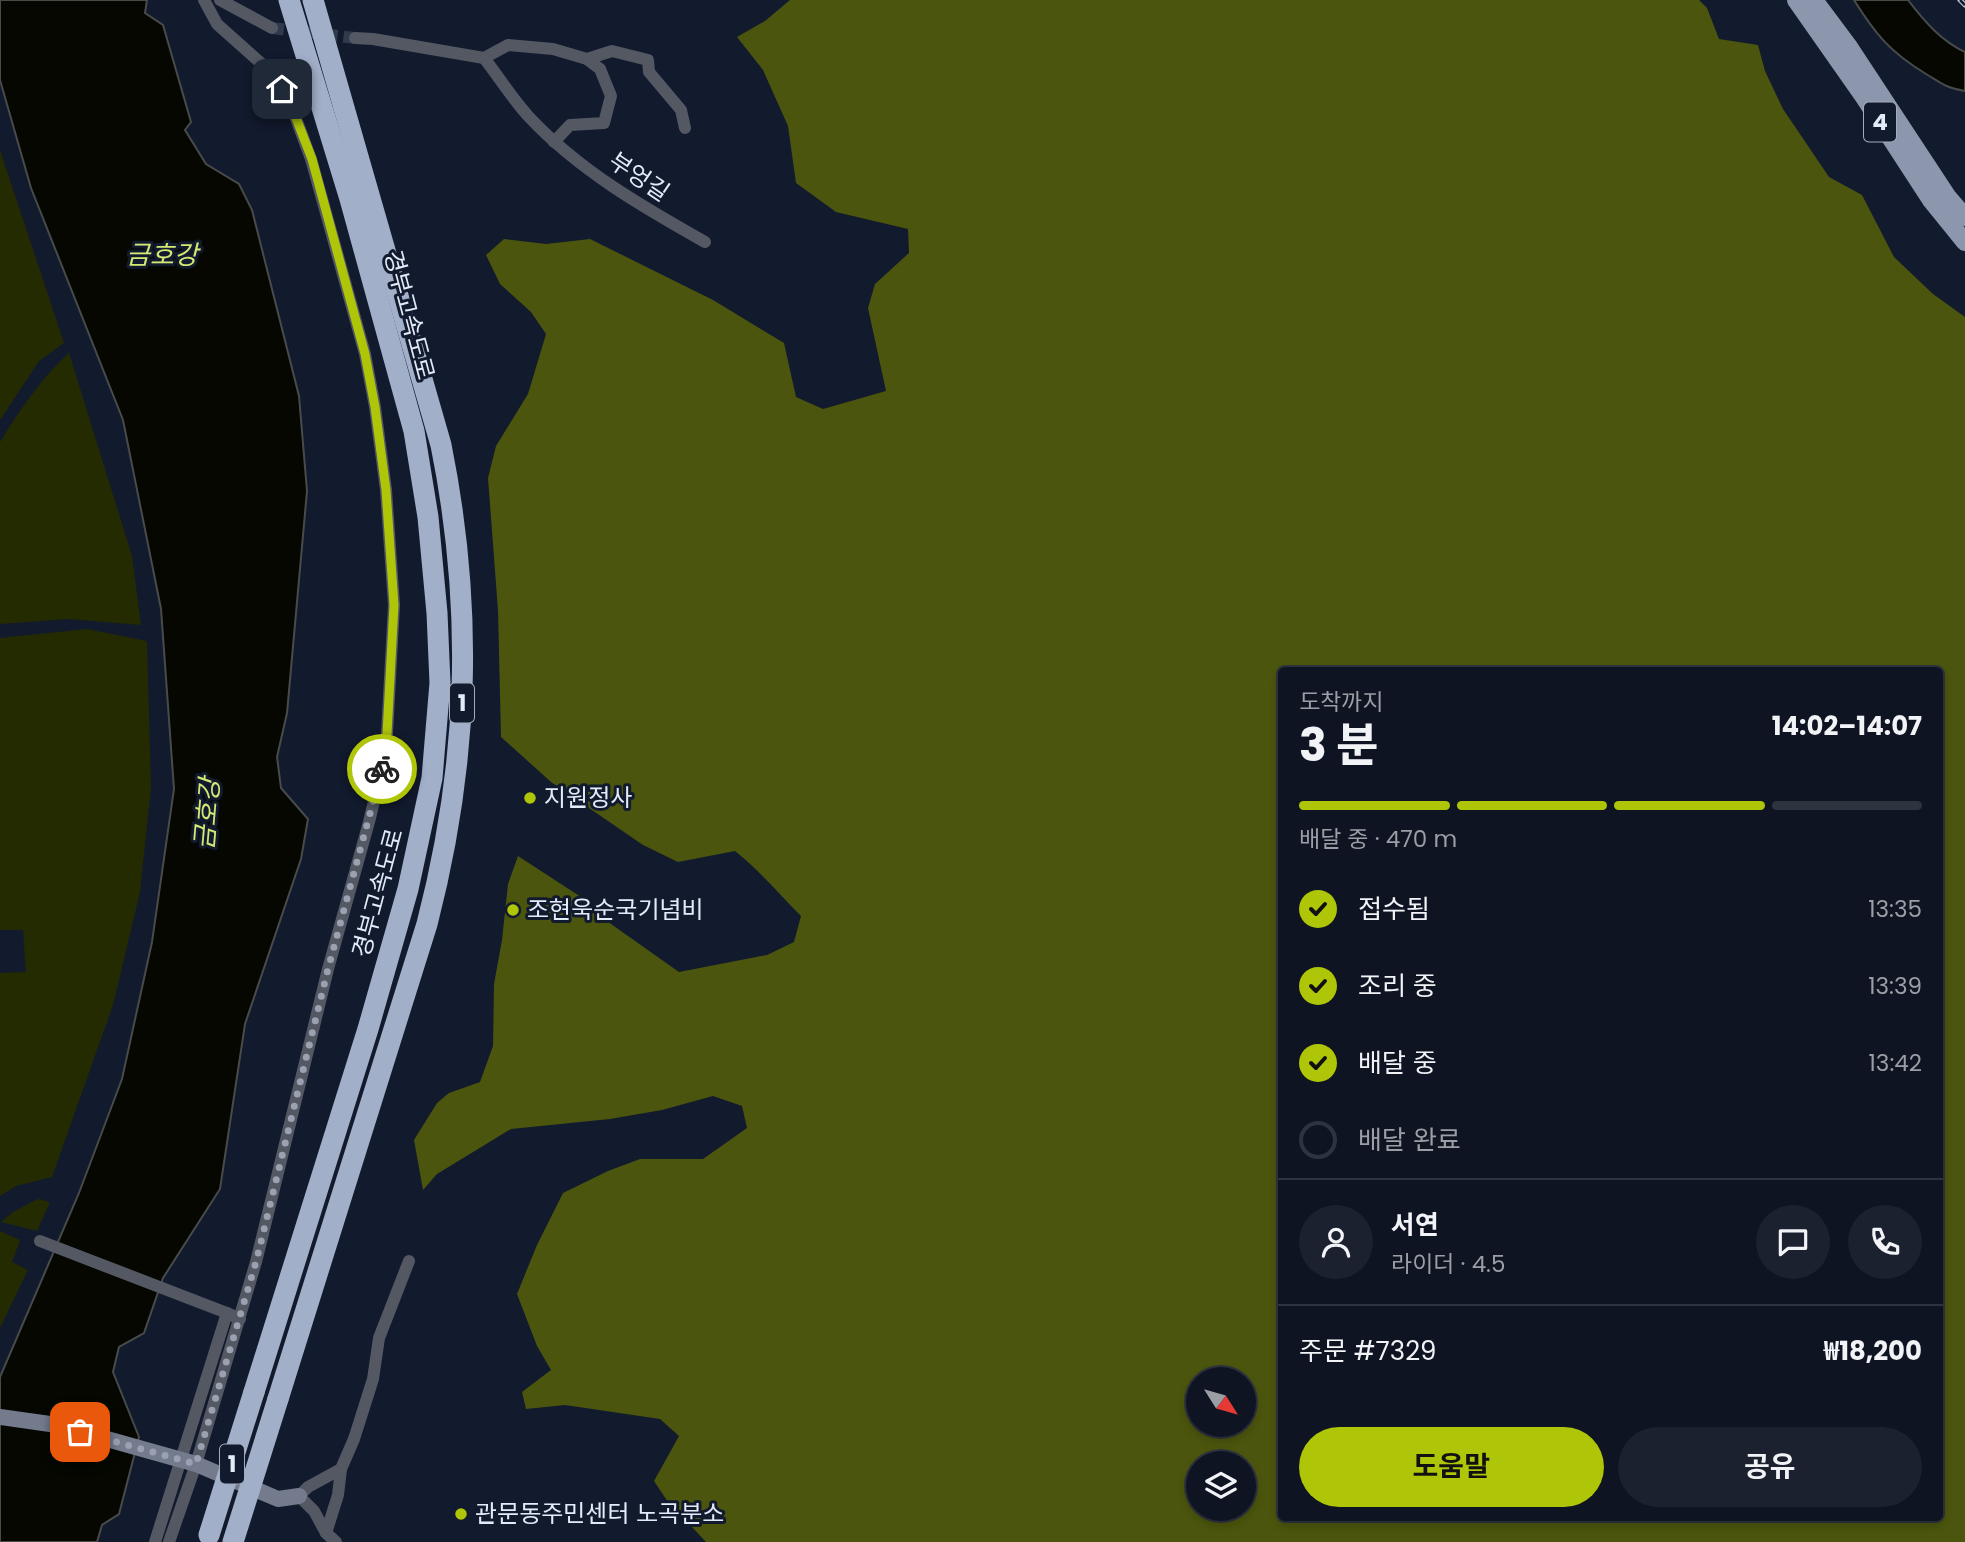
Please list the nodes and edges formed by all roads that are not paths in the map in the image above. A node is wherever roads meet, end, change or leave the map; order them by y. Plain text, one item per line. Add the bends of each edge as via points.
1 (204, 0) edge
2 (220, 0) edge
3 (289, 0) edge
4 (313, 0) edge
5 (1796, 0) edge
6 (1814, 0) edge
7 (272, 28) tunnel mouth
8 (355, 38) tunnel mouth
9 (484, 58) junction
10 (587, 59) junction
11 (685, 128) dead end
12 (554, 142) junction
13 (1965, 216) edge
14 (705, 242) dead end
15 (1965, 243) edge
16 (40, 1241) dead end
17 (408, 1261) dead end
18 (227, 1313) junction
19 (240, 1320) junction
20 (0, 1417) edge
21 (196, 1464) junction
22 (341, 1469) junction
23 (299, 1496) junction
24 (331, 1538) edge
25 (208, 1539) edge
26 (155, 1542) edge
27 (169, 1542) edge
28 (233, 1542) edge

1 - 19 street via 217,23 273,74 312,159 375,407 394,605 386,752
2 - 7 street
3 - 25 highway, 경부고속도로 / 1, bridge via 414,431 428,517 440,683 432,778 408,889
4 - 28 highway, 경부고속도로 / 1, bridge via 441,445 464,626 464,676 455,789 439,878
5 - 15 main road, 4
6 - 13 main road, 4
8 - 9 street
9 - 10 street via 508,45 553,49
9 - 12 street, 부엉길
10 - 11 street via 612,51 648,60 649,72 681,110
10 - 12 street, 부엉길 via 600,69 611,96 604,123 570,125
12 - 14 street, 부엉길 via 636,203
16 - 18 street
17 - 22 street via 379,1338 373,1379
18 - 19 street
18 - 26 street
19 - 21 street
20 - 21 main road, bridge via 57,1425
21 - 23 main road via 278,1499
21 - 27 street
22 - 23 street
22 - 24 street
23 - 24 street

